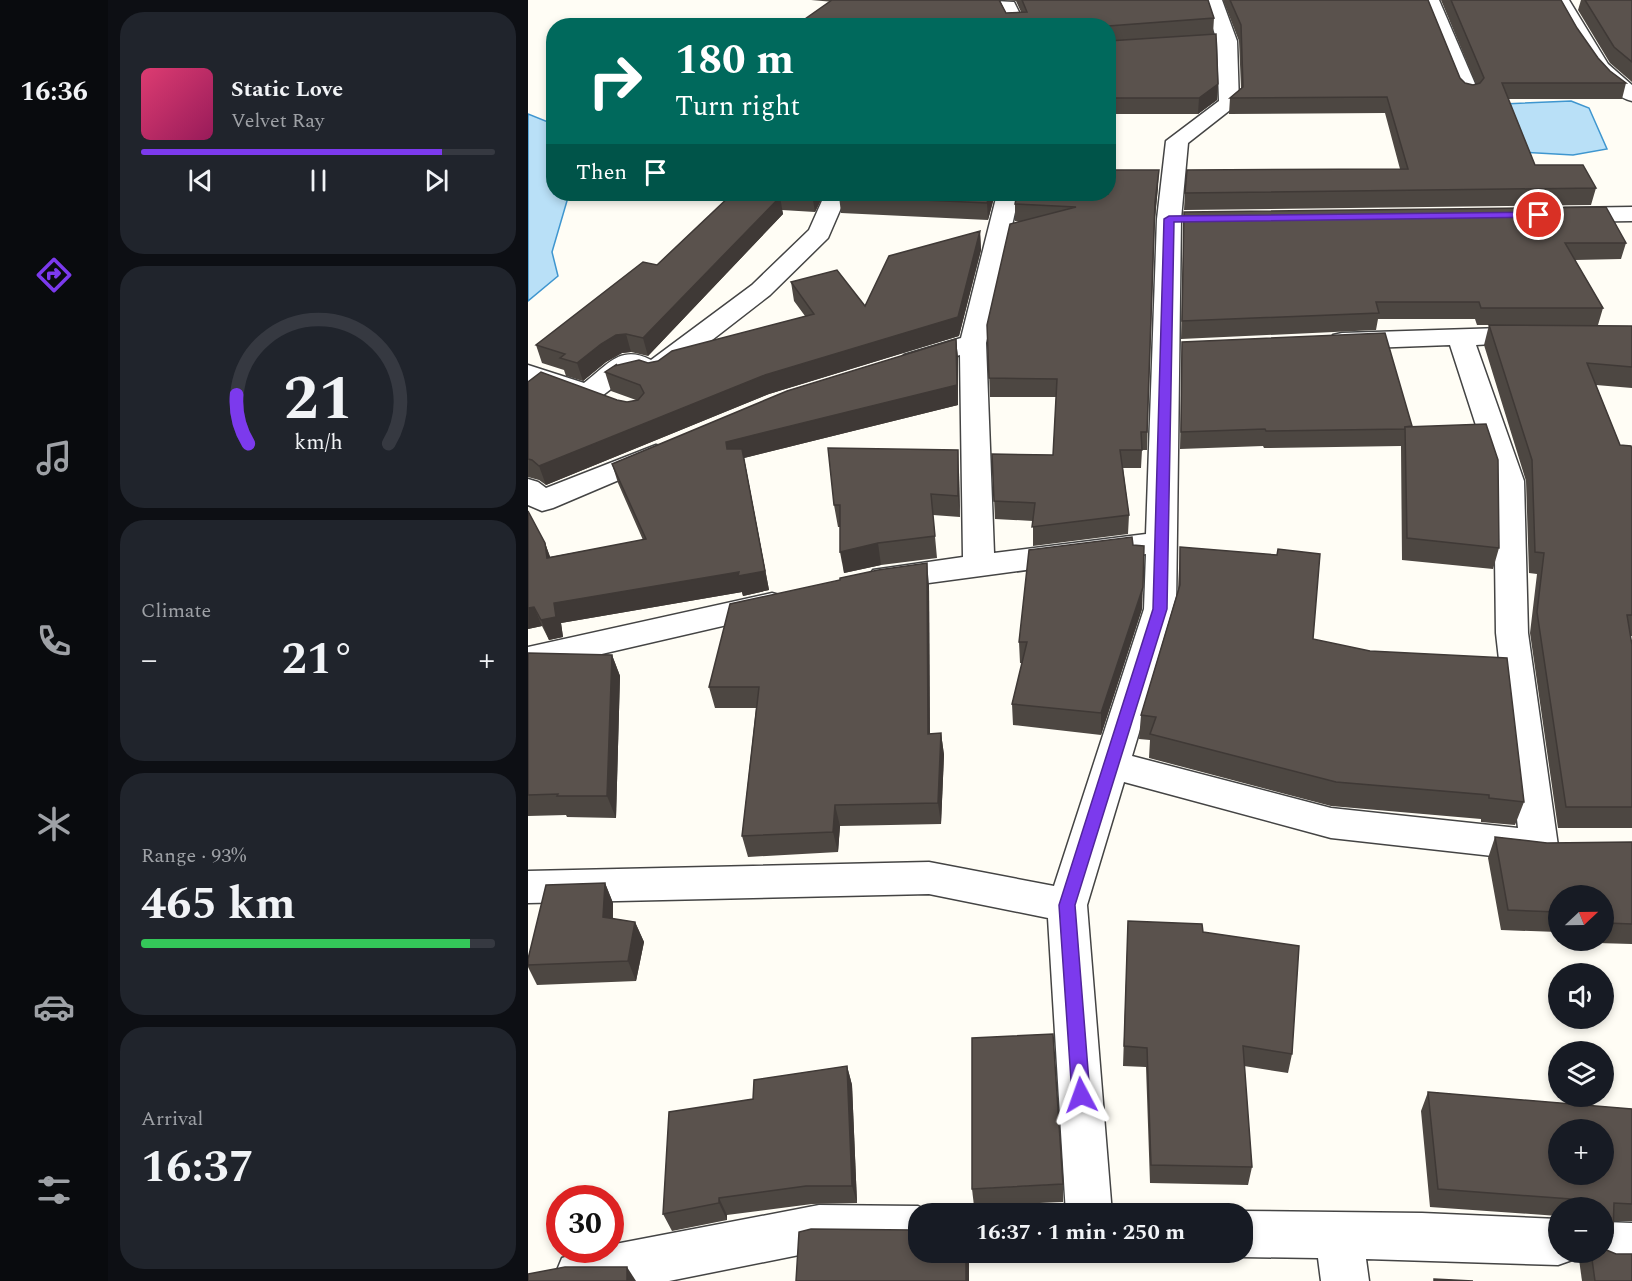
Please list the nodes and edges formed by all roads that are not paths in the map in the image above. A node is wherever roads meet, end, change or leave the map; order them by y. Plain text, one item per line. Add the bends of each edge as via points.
1 (984, 0) edge
2 (1213, 0) edge
3 (1430, 0) edge
4 (1560, 1) edge
5 (1585, 2) edge
6 (1013, 18) edge
7 (1600, 69) junction
8 (1632, 69) edge
9 (1469, 93) edge
10 (1632, 95) edge
11 (833, 201) edge
12 (1006, 201) edge
13 (1632, 214) edge
14 (1549, 215) edge
15 (1551, 335) edge
16 (1460, 336) junction
17 (1319, 342) edge
18 (974, 343) junction
19 (894, 367) edge
20 (528, 373) edge
21 (588, 393) junction
22 (615, 404) edge
23 (683, 443) edge
24 (528, 489) edge
25 (1162, 542) junction
26 (980, 566) junction
27 (859, 584) edge
28 (802, 597) edge
29 (528, 659) edge
30 (1112, 765) junction
31 (528, 887) edge
32 (1067, 905) junction
33 (1088, 1203) edge
34 (908, 1229) edge
35 (1253, 1234) edge
36 (1339, 1235) junction
37 (1548, 1242) edge
38 (1614, 1245) edge
39 (1632, 1246) edge
40 (579, 1275) edge
41 (1345, 1281) edge

1 - 6 street via 985,7 1007,6
2 - 25 street via 1215,42 1229,103 1177,141 1181,219 1179,348
3 - 9 street
4 - 5 street
4 - 7 street
7 - 8 street
7 - 10 street
11 - 21 street via 820,233 761,290 653,372 631,360
12 - 18 street
13 - 14 street
15 - 16 street
16 - 17 street
16 - 30 street via 1509,482 1512,633 1556,846 1331,823
18 - 19 street
18 - 26 street
20 - 21 street
21 - 22 street
23 - 24 street via 542,501
25 - 26 street
25 - 30 street via 1160,609
26 - 27 street
28 - 29 street
30 - 32 street
31 - 32 street via 929,878
32 - 33 street
34 - 40 street via 819,1228
35 - 36 street
36 - 37 street
36 - 41 street
38 - 39 street

